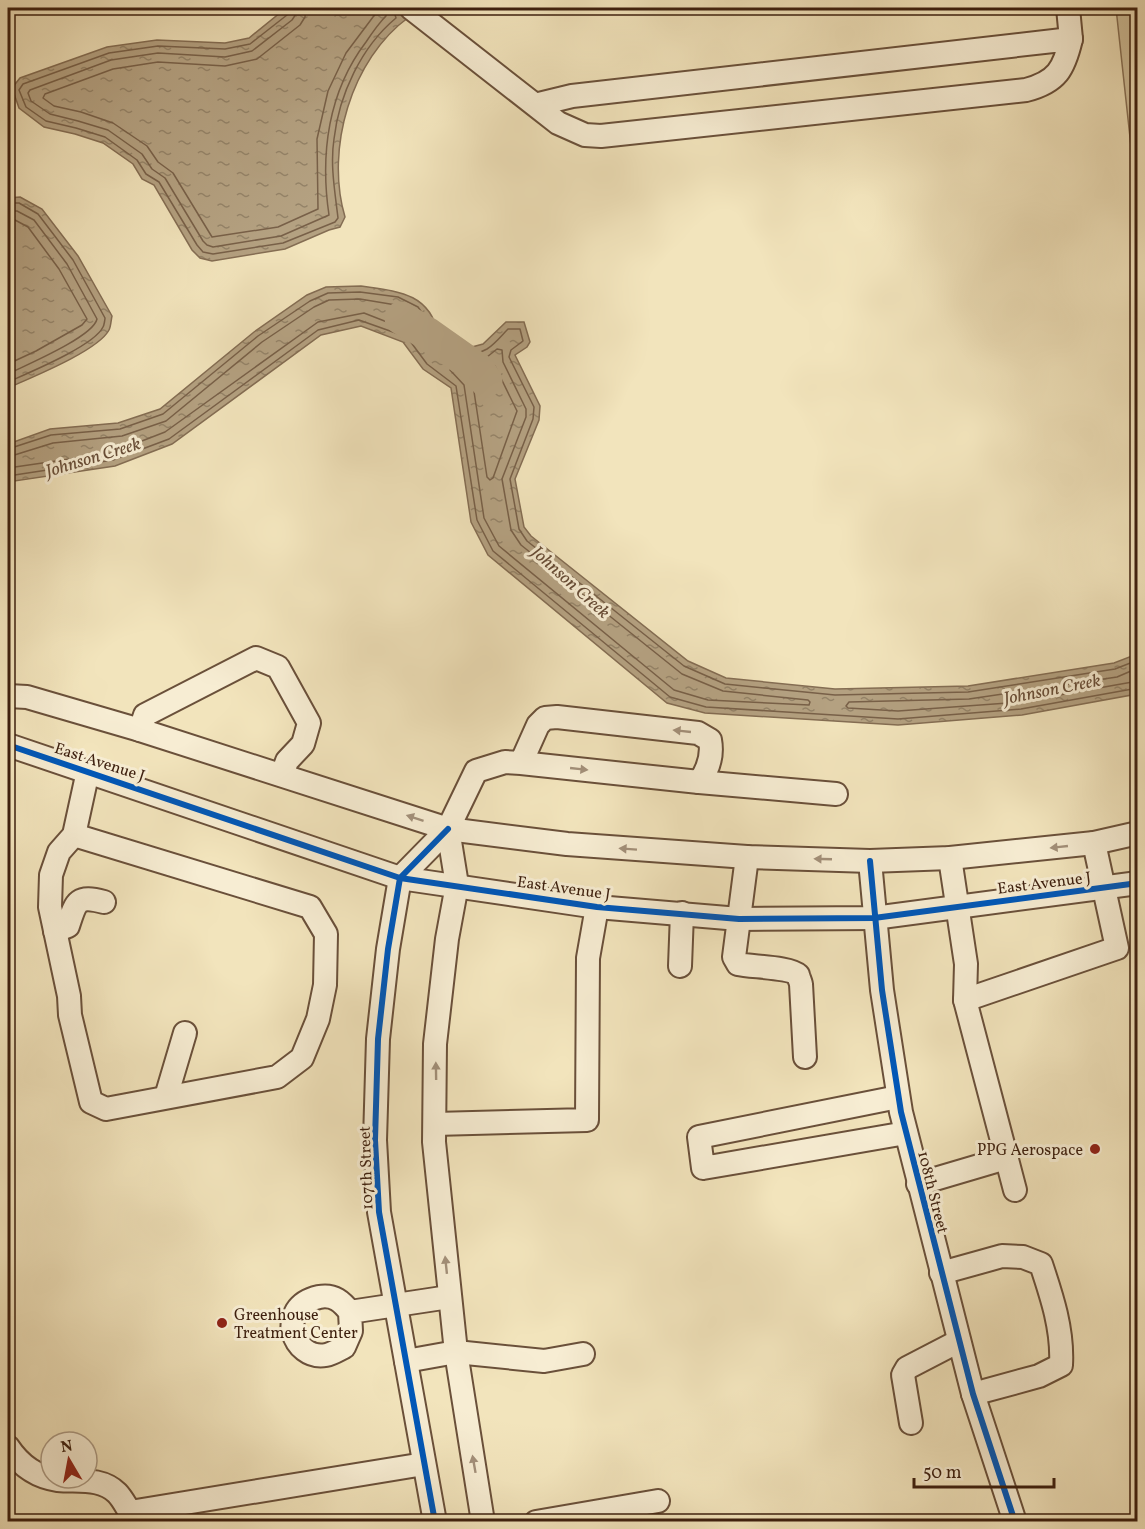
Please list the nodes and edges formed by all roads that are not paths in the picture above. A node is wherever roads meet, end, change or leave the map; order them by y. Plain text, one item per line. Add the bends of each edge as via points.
1 (411, 8) edge
2 (440, 8) edge
3 (1068, 8) edge
4 (443, 32) junction
5 (1071, 39) junction
6 (536, 105) junction
7 (8, 696) edge
8 (140, 730) junction
9 (8, 745) edge
10 (521, 763) junction
11 (88, 771) junction
12 (282, 775) junction
13 (699, 782) junction
14 (836, 794) dead end
15 (448, 829) junction
16 (1137, 833) edge
17 (74, 835) junction
18 (1094, 843) junction
19 (747, 857) junction
20 (950, 858) junction
21 (870, 861) junction
22 (400, 878) junction
23 (1137, 883) edge
24 (457, 885) junction
25 (1104, 888) junction
26 (104, 902) dead end
27 (597, 907) junction
28 (957, 907) junction
29 (682, 913) junction
30 (874, 918) junction
31 (739, 919) junction
32 (55, 931) junction
33 (681, 966) dead end
34 (965, 1000) junction
35 (185, 1034) dead end
36 (805, 1057) dead end
37 (166, 1097) junction
38 (898, 1097) junction
39 (435, 1124) junction
40 (906, 1133) junction
41 (1006, 1158) junction
42 (918, 1184) junction
43 (1015, 1190) dead end
44 (941, 1273) junction
45 (449, 1297) junction
46 (397, 1305) junction
47 (350, 1312) dead end
48 (959, 1341) junction
49 (456, 1352) junction
50 (583, 1354) dead end
51 (406, 1361) junction
52 (973, 1394) junction
53 (911, 1424) dead end
54 (8, 1447) edge
55 (424, 1464) junction
56 (658, 1501) dead end
57 (435, 1521) edge
58 (483, 1521) edge
59 (536, 1521) edge
60 (1015, 1521) edge

1 - 4 street
2 - 4 street
3 - 5 street
4 - 6 street
5 - 6 street via 572,96
5 - 6 street via 1058,74 1041,86 1026,90 601,136 585,135 558,123
7 - 8 street, East Avenue J via 27,697
8 - 12 street, East Avenue J
8 - 12 street via 145,715 256,657 278,667 309,723 303,744 287,761
9 - 11 street, East Avenue J
10 -> 13 street
13 -> 10 street via 712,750 710,740 698,733 557,717 545,718 538,725
10 - 15 street via 505,762 476,771
11 - 17 street
11 - 22 street, East Avenue J
15 -> 12 street, East Avenue J
13 - 14 street
19 -> 15 street, East Avenue J via 567,844
15 - 22 street
15 - 24 street
16 - 18 street, East Avenue J
17 - 32 street via 59,852 51,875 50,907
17 - 37 street via 310,907 326,934 326,985 318,1019 302,1058 277,1077
18 -> 20 street, East Avenue J
18 - 25 street
21 -> 19 street, East Avenue J
19 - 31 street
20 - 21 street, East Avenue J
20 - 28 street
21 - 30 street, 108th Street
22 - 24 street, East Avenue J
22 - 46 street, 107th Street via 378,1039 375,1140 379,1212
23 - 25 street, East Avenue J
24 - 27 street, East Avenue J
39 -> 24 street via 435,1044
25 - 28 street, East Avenue J
25 - 34 street via 1117,948
26 - 32 street via 86,897 79,901 68,926
27 - 29 street, East Avenue J
27 - 39 street via 588,958 587,1120
28 - 30 street, East Avenue J
28 - 34 street via 966,964
29 - 31 street, East Avenue J
29 - 33 street
30 - 31 street, East Avenue J
30 - 38 street, 108th Street
31 - 36 street via 734,957 738,964 790,970 798,975
32 - 37 street via 91,1102 106,1108
34 - 41 street
35 - 37 street
38 - 40 street, 108th Street
38 - 40 street via 699,1137 704,1168
45 -> 39 street
40 - 42 street, 108th Street
41 - 42 street
41 - 43 street
42 - 44 street, 108th Street
44 - 48 street, 108th Street
44 - 52 street via 1002,1256 1023,1257 1041,1264 1051,1295 1062,1342 1061,1365 1039,1376
45 - 46 street
45 - 49 street
46 - 47 street
46 - 51 street, 107th Street
48 - 52 street, 108th Street
48 - 53 street via 907,1368 903,1376
49 - 50 street via 543,1361
49 - 51 street
58 -> 49 street
51 - 55 street, 107th Street
52 - 60 street, 108th Street
54 - 55 street via 25,1468 44,1477 88,1480 117,1492 130,1512
55 - 57 street, 107th Street
56 - 59 street

